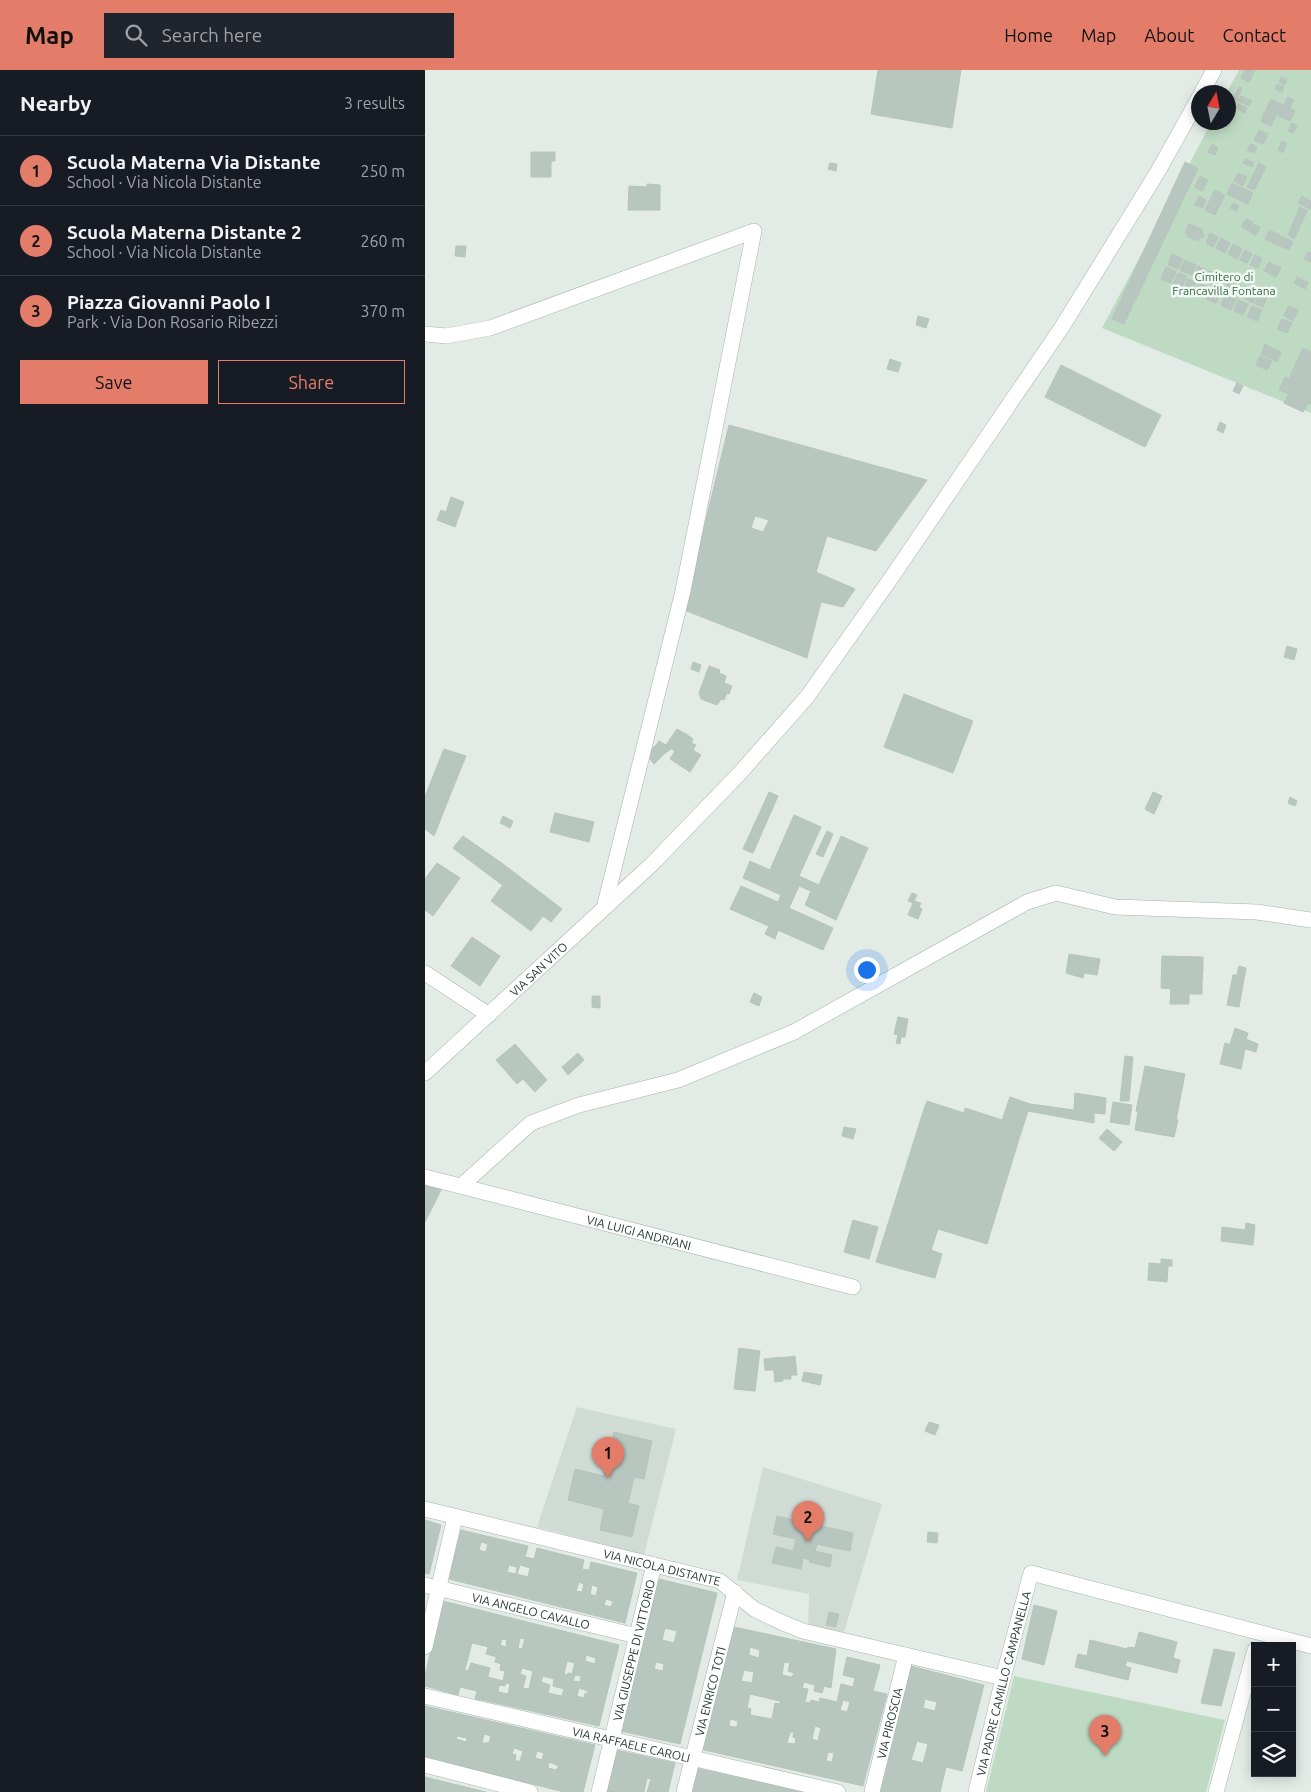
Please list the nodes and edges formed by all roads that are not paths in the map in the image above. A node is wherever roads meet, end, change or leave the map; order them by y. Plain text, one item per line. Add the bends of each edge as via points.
1 (1214, 70) edge
2 (1205, 85) edge
3 (1191, 112) edge
4 (425, 334) edge
5 (604, 908) junction
6 (1311, 920) edge
7 (425, 973) edge
8 (489, 1015) junction
9 (425, 1073) edge
10 (425, 1176) edge
11 (461, 1186) junction
12 (853, 1287) dead end
13 (425, 1509) edge
14 (455, 1517) junction
15 (654, 1565) junction
16 (432, 1586) edge
17 (735, 1592) junction
18 (637, 1636) junction
19 (1258, 1639) edge
20 (1311, 1646) edge
21 (425, 1647) edge
22 (906, 1655) junction
23 (1251, 1665) edge
24 (1003, 1678) junction
25 (425, 1696) edge
26 (611, 1739) junction
27 (693, 1759) junction
28 (425, 1765) edge
29 (530, 1792) edge
30 (599, 1792) edge
31 (684, 1792) edge
32 (838, 1792) edge
33 (872, 1792) edge
34 (976, 1792) edge
35 (1216, 1792) edge

1 - 2 street
3 - 5 street, VIA SAN VITO via 1062,327 813,690 739,774 652,864
4 - 5 street via 446,336 490,328 754,231 683,591
5 - 8 street, VIA SAN VITO
6 - 11 street via 1257,912 1115,907 1056,893 1027,902 794,1032 678,1080 579,1104 531,1123
7 - 8 street
8 - 9 street, VIA SAN VITO
10 - 11 street, VIA LUIGI ANDRIANI
11 - 12 street, VIA LUIGI ANDRIANI
13 - 14 street, VIA NICOLA DISTANTE
14 - 15 street, VIA NICOLA DISTANTE
14 - 16 street
15 - 17 street, VIA NICOLA DISTANTE via 720,1581
15 - 18 street, VIA GIUSEPPE DI VITTORIO
16 - 18 street, VIA ANGELO CAVALLO
16 - 21 street
17 - 22 street, VIA NICOLA DISTANTE via 754,1609 796,1628
17 - 27 street, VIA ENRICO TOTI
18 - 26 street, VIA GIUSEPPE DI VITTORIO
19 - 20 street
19 - 24 street, VIA PADRE CAMILLO CAMPANELLA via 1031,1573
22 - 24 street, VIA NICOLA DISTANTE
22 - 33 street, VIA PIROSCIA
23 - 35 street
24 - 34 street, VIA PADRE CAMILLO CAMPANELLA
25 - 26 street, VIA RAFFAELE CAROLI
26 - 27 street, VIA RAFFAELE CAROLI
26 - 30 street, VIA GIUSEPPE DI VITTORIO
27 - 31 street, VIA ENRICO TOTI
27 - 32 street, VIA RAFFAELE CAROLI
28 - 29 street

